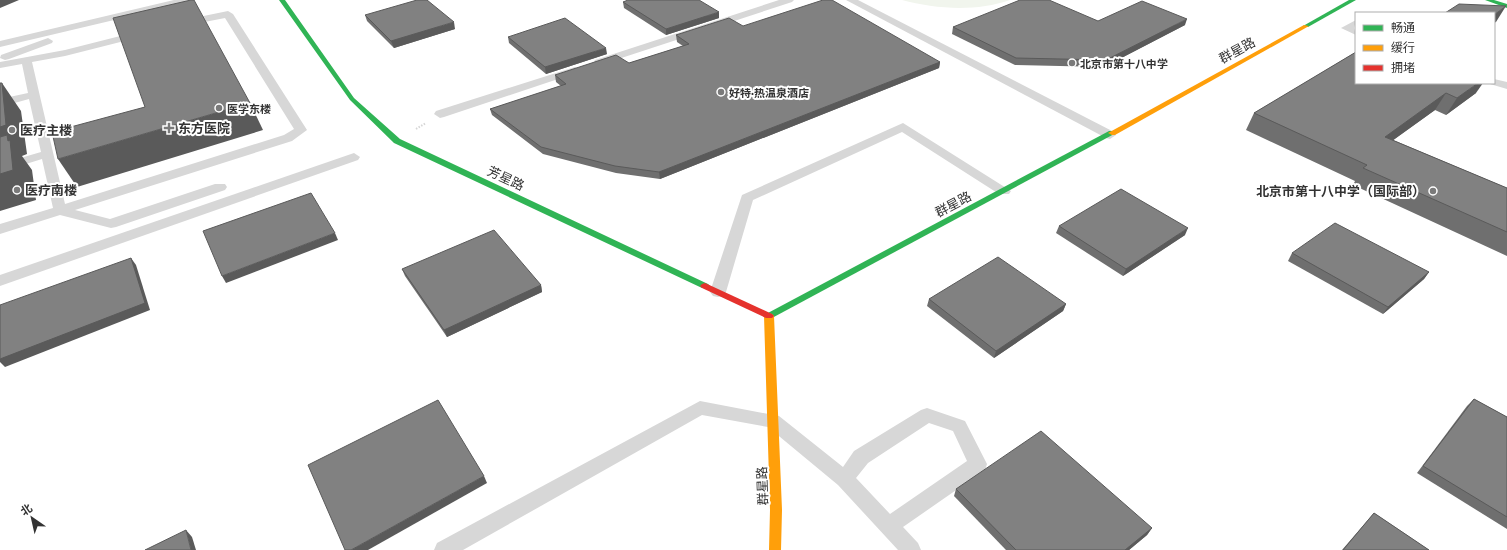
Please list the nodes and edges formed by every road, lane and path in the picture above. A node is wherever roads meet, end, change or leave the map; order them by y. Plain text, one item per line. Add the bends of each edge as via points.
1 (186, 0) edge
2 (282, 0) edge
3 (789, 0) edge
4 (851, 0) edge
5 (1353, 0) edge
6 (1488, 0) edge
7 (1507, 6) edge
8 (131, 24) edge
9 (1355, 24) edge
10 (174, 25) edge
11 (150, 31) edge
12 (1355, 32) edge
13 (0, 44) edge
14 (0, 59) edge
15 (26, 60) junction
16 (0, 65) edge
17 (1495, 82) edge
18 (1507, 86) edge
19 (33, 95) junction
20 (0, 103) edge
21 (440, 114) dead end
22 (1110, 135) junction
23 (47, 154) junction
24 (354, 157) dead end
25 (0, 168) edge
26 (220, 187) dead end
27 (1004, 191) junction
28 (60, 210) junction
29 (0, 229) edge
30 (0, 281) edge
31 (718, 292) junction
32 (770, 316) junction
33 (773, 420) junction
34 (845, 479) junction
35 (888, 526) junction
36 (444, 550) edge
37 (775, 550) edge
38 (910, 550) edge

1 - 13 lane
2 - 31 street, 芳星路 via 352,99 397,142
3 - 21 lane
4 - 22 lane
5 - 22 street, 群星路
6 - 7 street
8 - 14 lane via 112,25 64,36
9 - 12 lane via 1346,28
10 - 28 lane via 228,14 301,130 288,138
11 - 15 lane via 66,53
15 - 16 lane
15 - 19 lane
17 - 18 lane
19 - 20 lane
19 - 23 lane
22 - 27 street, 群星路
23 - 25 lane
23 - 28 lane
24 - 30 lane
26 - 28 lane via 111,224
27 - 31 lane via 903,127 747,198
27 - 32 street, 群星路
28 - 29 lane
31 - 32 street, 芳星路
32 - 33 street, 群星路
33 - 34 lane
33 - 36 lane via 700,408
33 - 37 street, 群星路
34 - 35 lane
34 - 35 lane via 861,457 927,415 960,426 978,464
35 - 38 lane

